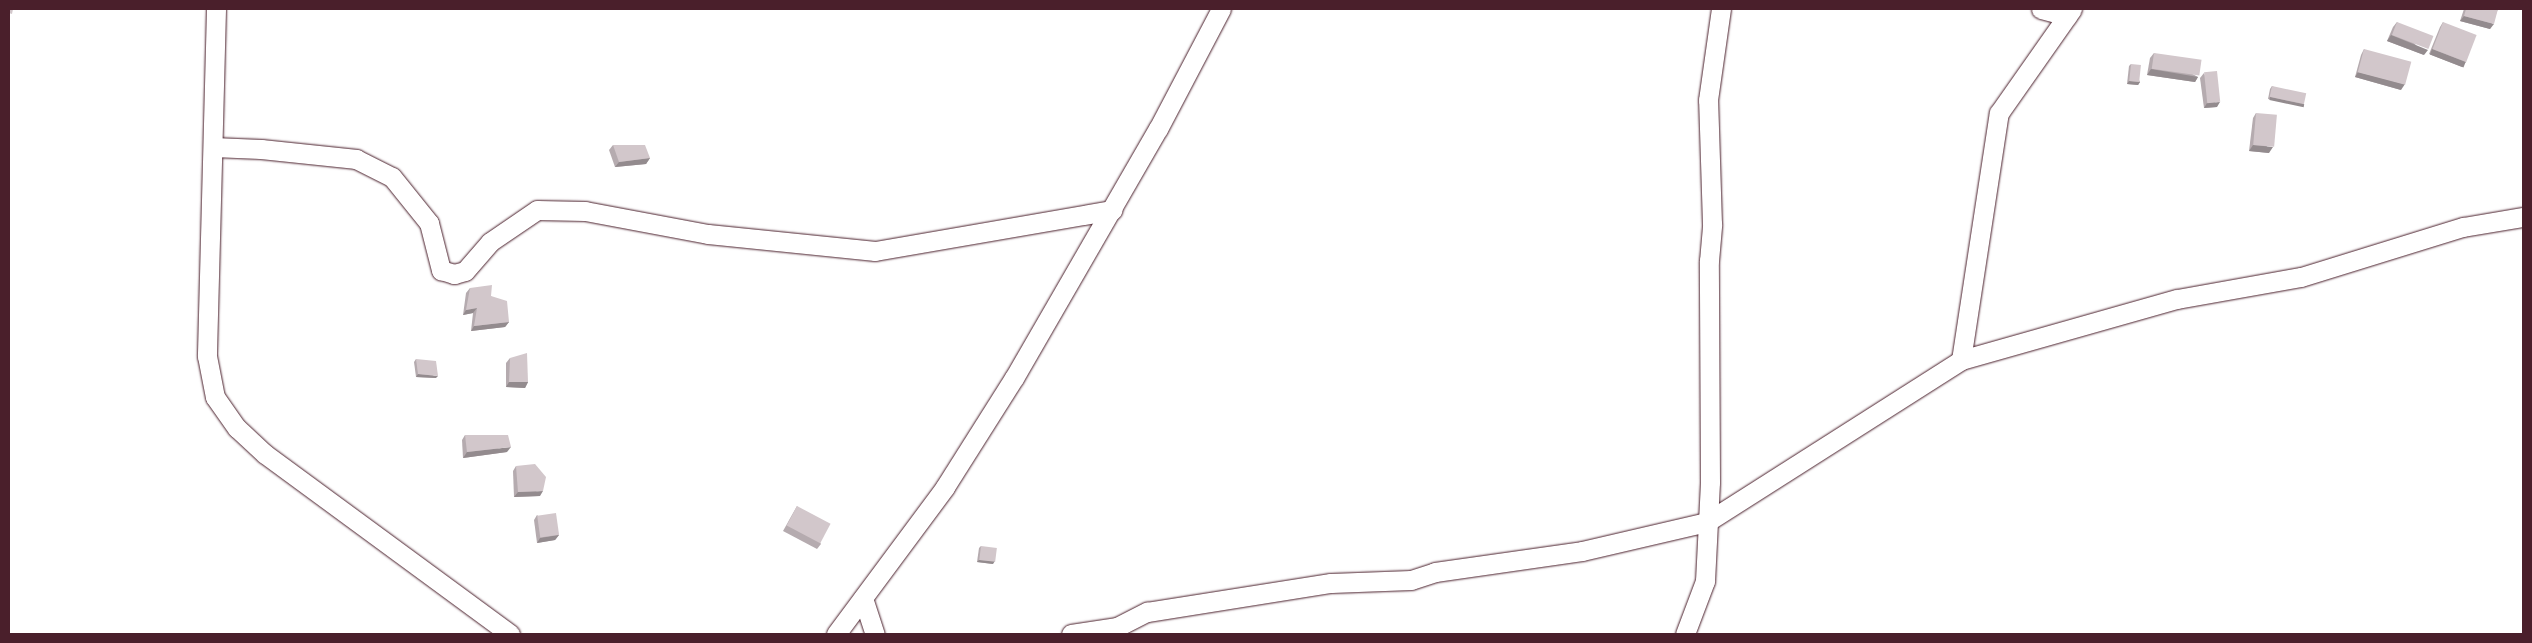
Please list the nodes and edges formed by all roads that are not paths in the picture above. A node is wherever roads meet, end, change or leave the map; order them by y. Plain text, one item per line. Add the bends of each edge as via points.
1 (216, 9) edge
2 (1221, 9) edge
3 (1721, 9) edge
4 (2041, 9) edge
5 (2070, 12) edge
6 (213, 147) junction
7 (1112, 210) junction
8 (2523, 217) edge
9 (1961, 360) junction
10 (1707, 522) junction
11 (863, 598) junction
12 (510, 634) edge
13 (836, 634) edge
14 (875, 634) edge
15 (1071, 634) edge
16 (1685, 634) edge

1 - 6 street
2 - 7 street
3 - 10 street via 1708,100 1712,224
4 - 5 street
5 - 9 street via 1999,113
6 - 7 street via 356,159 392,176 428,223 441,270 454,274 465,271 490,242 537,210 585,211 708,234 875,251
6 - 12 street via 207,356 216,397 237,428 265,454
7 - 11 street via 1014,378 950,479
8 - 9 street via 2463,227 2301,277 2177,299
9 - 10 street
10 - 15 street via 1582,551 1435,572 1411,580 1332,583 1147,612 1117,627
10 - 16 street via 1704,581
11 - 13 street
11 - 14 street

